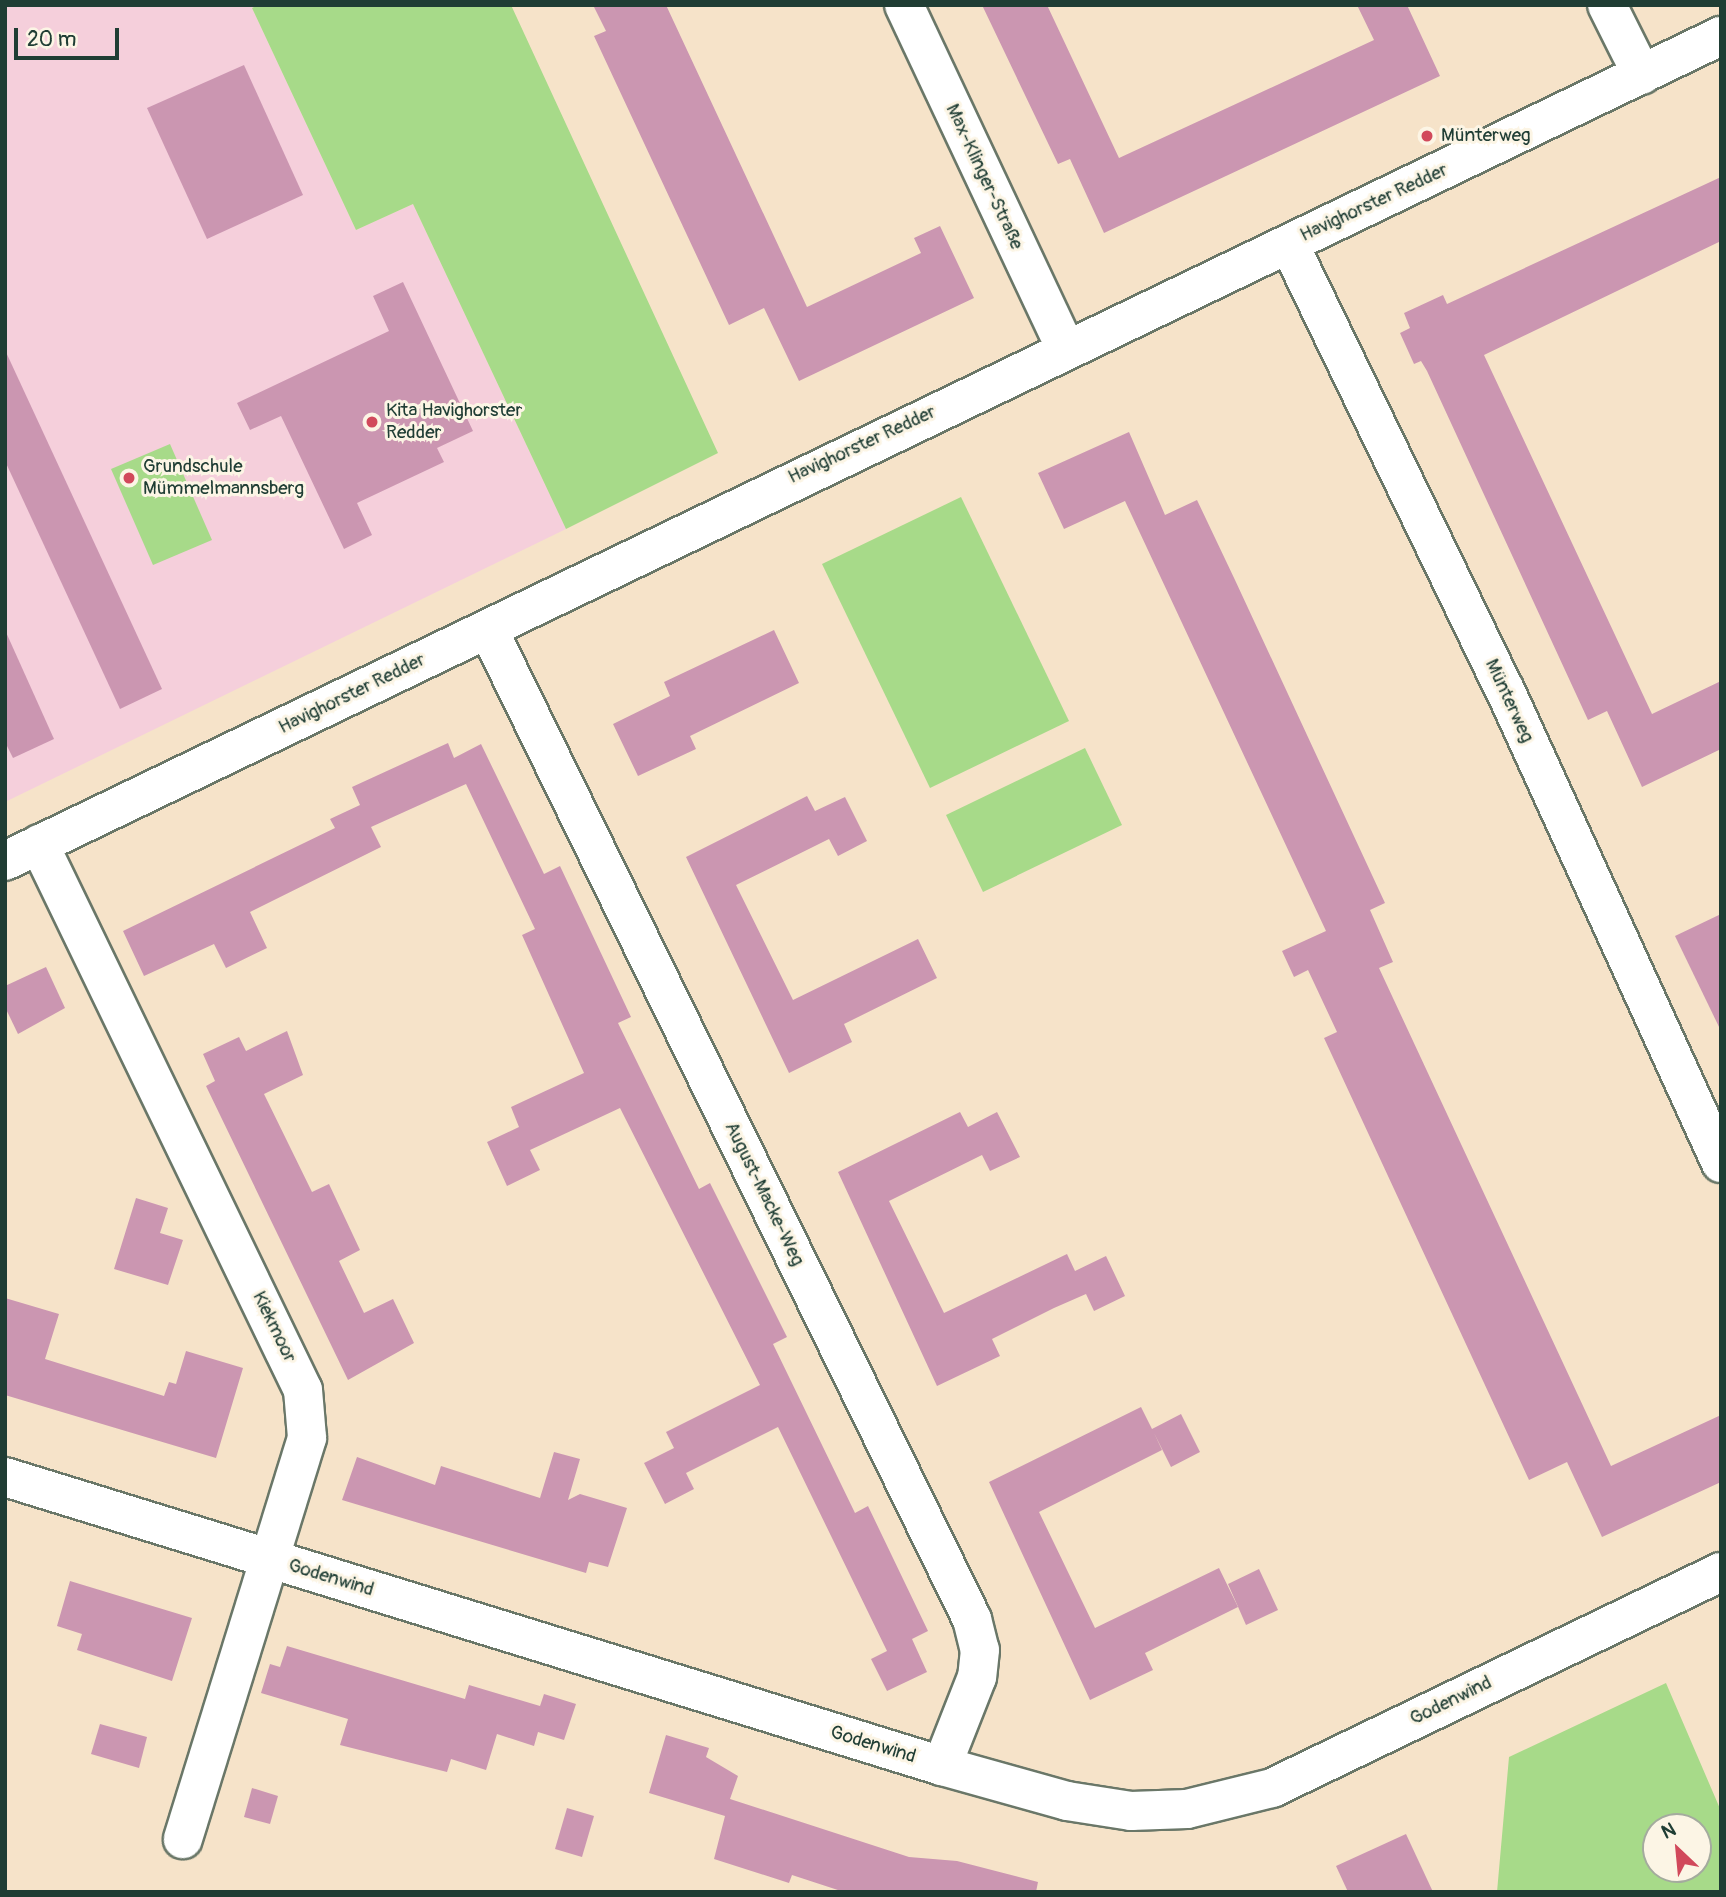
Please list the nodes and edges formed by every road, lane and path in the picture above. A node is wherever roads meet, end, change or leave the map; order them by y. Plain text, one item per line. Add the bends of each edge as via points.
1 (904, 5) edge
2 (1608, 5) edge
3 (1721, 36) edge
4 (1642, 75) junction
5 (1289, 244) junction
6 (1066, 348) junction
7 (488, 629) junction
8 (39, 844) junction
9 (5, 861) edge
10 (1721, 1163) edge
11 (5, 1477) edge
12 (273, 1560) junction
13 (1721, 1572) edge
14 (942, 1766) junction
15 (183, 1839) dead end

1 - 6 street, Max-Klinger-Straße
2 - 4 street
3 - 4 street, Havighorster Redder
4 - 5 street, Havighorster Redder
5 - 6 street, Havighorster Redder
5 - 10 street, Münterweg via 1505,690
6 - 7 street, Havighorster Redder
7 - 8 street, Havighorster Redder
7 - 14 street, August-Macke-Weg via 972,1619 980,1650 977,1677
8 - 9 street, Havighorster Redder
8 - 12 street, Kiekmoor via 303,1390 307,1438
11 - 12 street, Godenwind
12 - 14 street, Godenwind
12 - 15 street, Kiekmoor
13 - 14 street, Godenwind via 1238,1799 1131,1811 1067,1801

